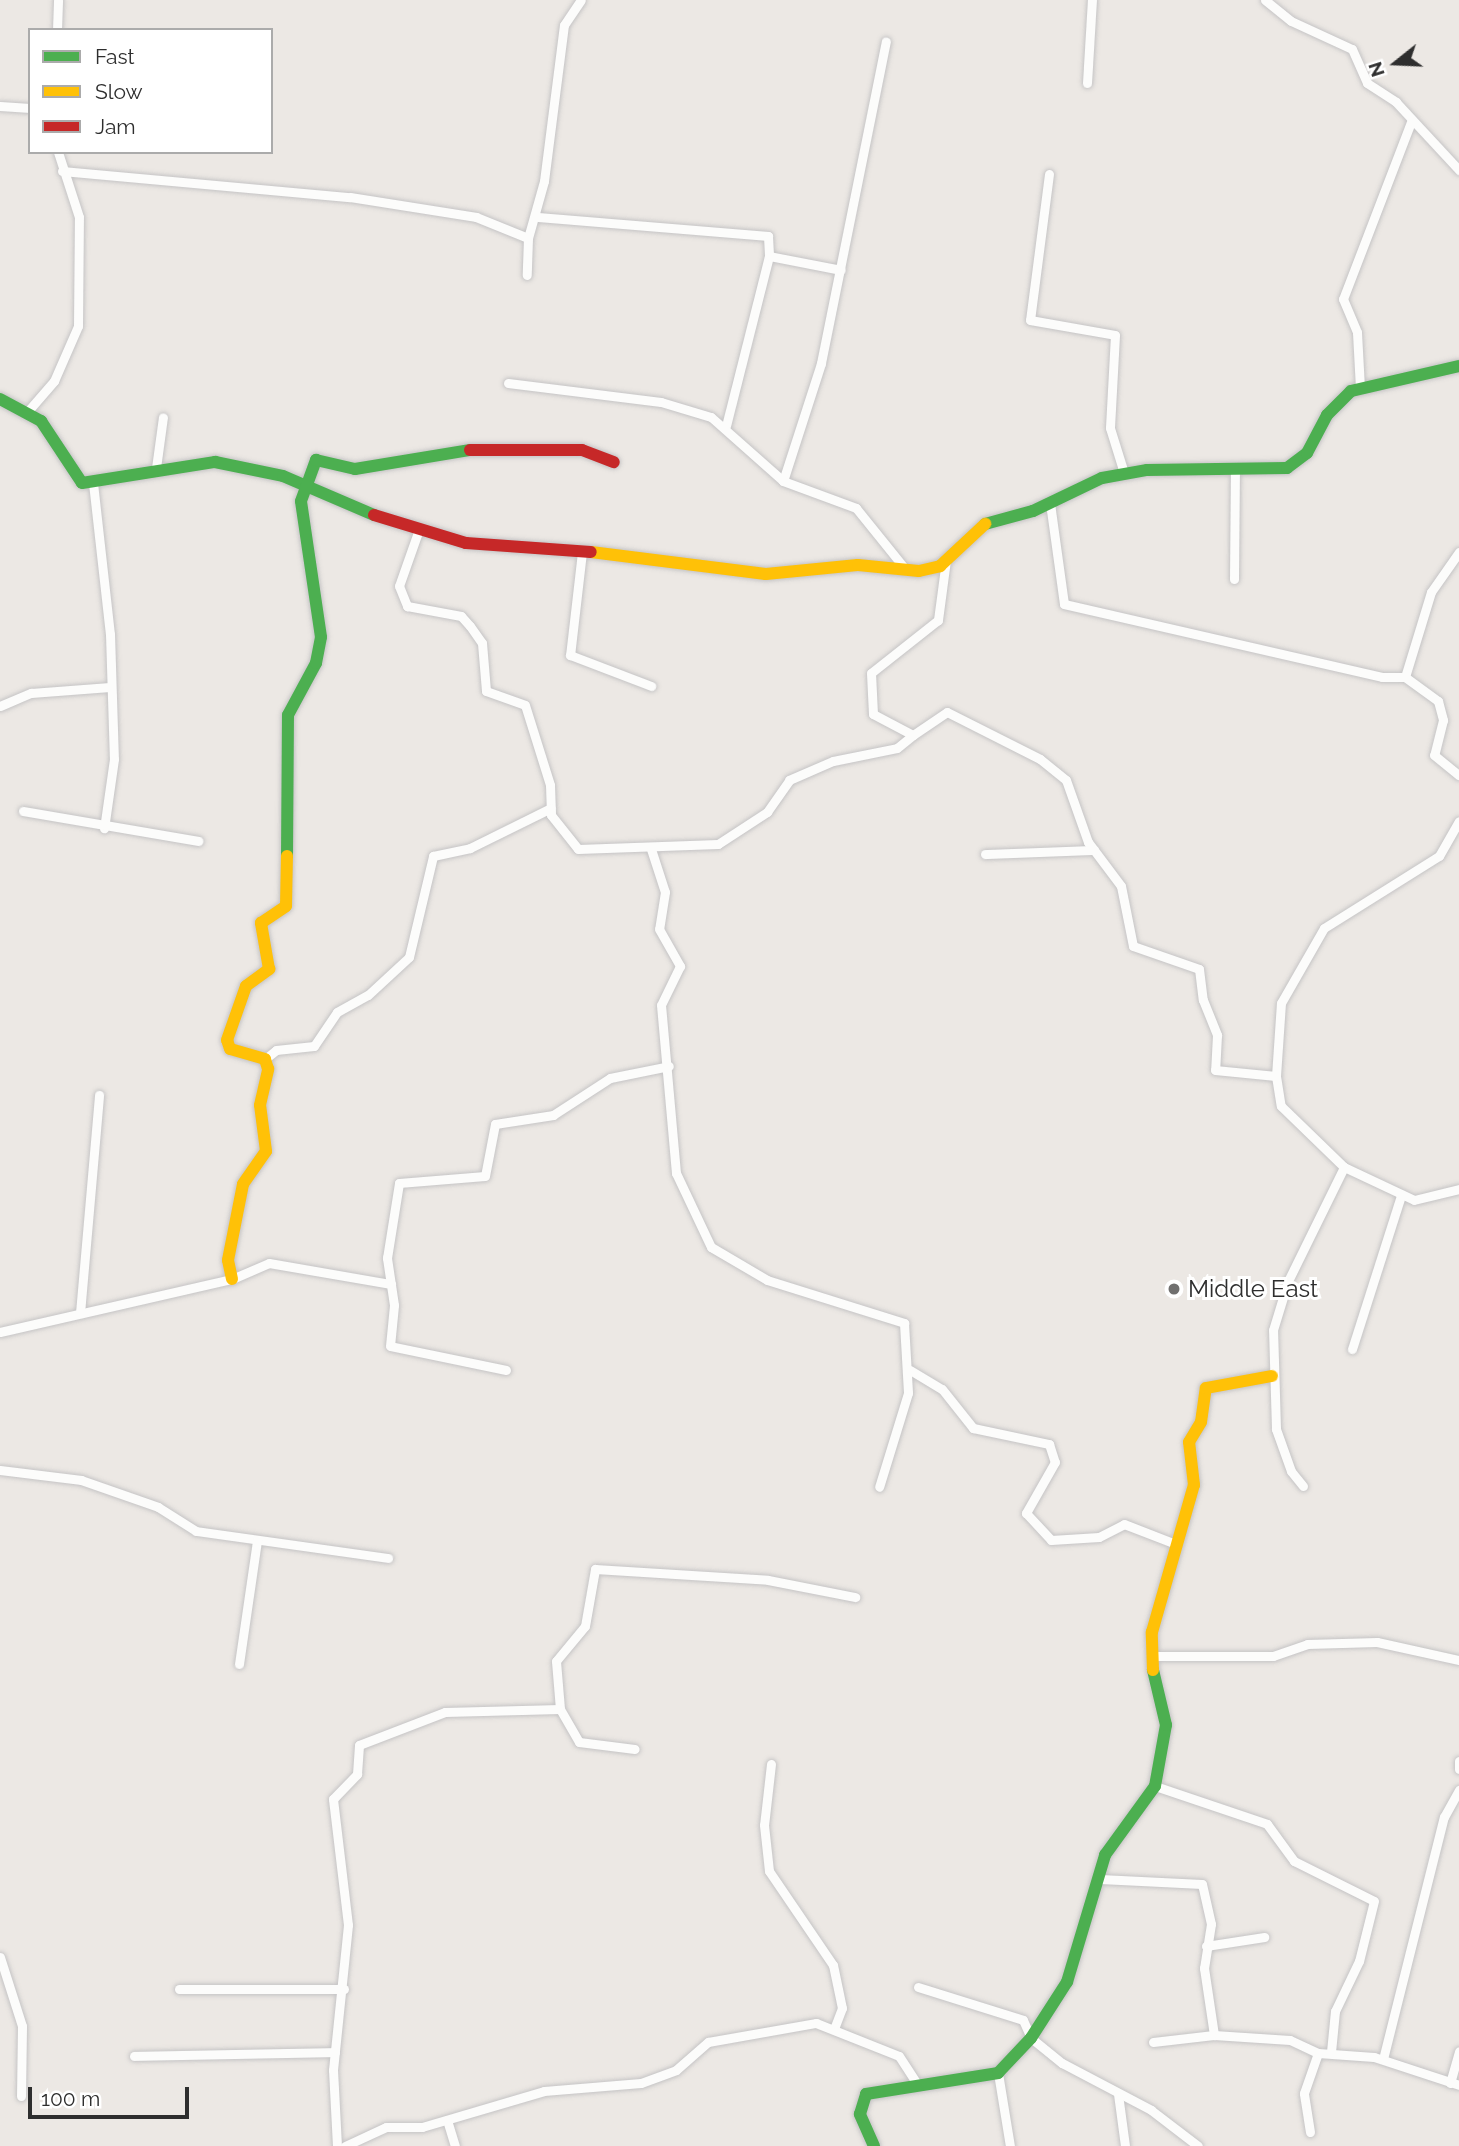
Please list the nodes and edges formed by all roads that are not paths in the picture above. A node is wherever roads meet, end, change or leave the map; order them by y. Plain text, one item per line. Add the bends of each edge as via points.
1 (58, 0) edge
2 (581, 0) edge
3 (1093, 0) edge
4 (1265, 0) edge
5 (57, 28) edge
6 (886, 41) dead end
7 (1087, 83) dead end
8 (0, 106) edge
9 (28, 108) edge
10 (1411, 122) junction
11 (58, 154) edge
12 (1459, 170) edge
13 (62, 171) junction
14 (1049, 174) dead end
15 (538, 217) junction
16 (528, 238) junction
17 (769, 256) junction
18 (841, 270) junction
19 (527, 275) dead end
20 (1459, 366) edge
21 (508, 383) dead end
22 (1360, 388) junction
23 (0, 399) edge
24 (27, 411) junction
25 (163, 416) dead end
26 (726, 426) junction
27 (614, 462) dead end
28 (156, 468) junction
29 (1124, 473) junction
30 (1235, 473) junction
31 (783, 481) junction
32 (93, 483) junction
33 (305, 486) junction
34 (1049, 503) junction
35 (418, 532) junction
36 (582, 552) junction
37 (1459, 552) edge
38 (946, 560) junction
39 (906, 570) junction
40 (1234, 579) dead end
41 (1405, 677) junction
42 (651, 686) dead end
43 (110, 687) junction
44 (0, 706) edge
45 (913, 735) junction
46 (1459, 775) edge
47 (551, 808) junction
48 (23, 811) dead end
49 (1459, 821) edge
50 (104, 828) junction
51 (198, 841) dead end
52 (651, 849) junction
53 (1094, 850) junction
54 (985, 854) dead end
55 (265, 1059) junction
56 (669, 1066) junction
57 (1276, 1076) junction
58 (99, 1095) dead end
59 (1344, 1167) junction
60 (1459, 1189) edge
61 (1401, 1195) junction
62 (232, 1279) junction
63 (391, 1284) junction
64 (80, 1313) junction
65 (0, 1332) edge
66 (1352, 1349) dead end
67 (506, 1370) dead end
68 (909, 1370) junction
69 (1272, 1376) junction
70 (0, 1470) edge
71 (1303, 1486) dead end
72 (879, 1487) dead end
73 (257, 1540) junction
74 (1173, 1543) junction
75 (388, 1558) dead end
76 (855, 1597) dead end
77 (1151, 1656) junction
78 (1459, 1660) edge
79 (239, 1664) dead end
80 (560, 1709) junction
81 (635, 1749) dead end
82 (1459, 1761) edge
83 (771, 1764) dead end
84 (1459, 1769) edge
85 (1155, 1786) junction
86 (1459, 1790) edge
87 (1100, 1879) junction
88 (1264, 1937) dead end
89 (1206, 1946) junction
90 (0, 1957) edge
91 (918, 1987) dead end
92 (179, 1989) dead end
93 (344, 1989) junction
94 (835, 2026) junction
95 (1214, 2035) junction
96 (1031, 2038) junction
97 (1153, 2042) dead end
98 (1459, 2051) edge
99 (335, 2052) junction
100 (1331, 2052) junction
101 (1318, 2053) junction
102 (134, 2056) dead end
103 (1382, 2059) junction
104 (998, 2073) junction
105 (916, 2082) junction
106 (1454, 2084) edge
107 (1118, 2094) junction
108 (21, 2096) dead end
109 (447, 2120) junction
110 (1310, 2132) dead end
111 (337, 2146) edge
112 (345, 2146) edge
113 (455, 2146) edge
114 (874, 2146) edge
115 (1010, 2146) edge
116 (1125, 2146) edge
117 (1198, 2146) edge

1 - 5 street
2 - 15 street via 564,25
3 - 7 street
4 - 10 street via 1291,21 1352,49 1367,83 1392,99
6 - 18 street
8 - 9 street
10 - 12 street
10 - 22 street via 1343,299 1357,332
11 - 13 street
13 - 16 street via 350,197 497,222
13 - 24 street via 81,234 79,326 54,381
14 - 29 street via 1030,320 1115,335 1110,428
15 - 16 street
15 - 17 street via 764,234
16 - 19 street
17 - 18 street
17 - 26 street
18 - 31 street via 810,406
20 - 22 street
21 - 26 street via 661,402
22 - 30 street via 1336,402 1297,462 1276,471
23 - 24 street
24 - 32 street via 51,433 77,480
25 - 28 street
26 - 31 street via 756,463
27 - 33 street via 583,450 528,446 423,453 352,469 316,460
28 - 32 street
28 - 33 street via 225,463
29 - 30 street
29 - 34 street
30 - 40 street
31 - 39 street via 856,508
32 - 43 street
33 - 35 street
33 - 55 street via 302,509 321,638 316,663 288,715 286,906 261,923 269,969 246,986 227,1040 230,1049
34 - 38 street via 970,528
34 - 41 street via 1065,604 1329,668
35 - 36 street
35 - 47 street via 399,586 407,606 461,616 470,626 482,643 486,691 525,705 550,785
36 - 39 street via 766,574 858,565
36 - 42 street via 570,655
37 - 41 street via 1431,592
38 - 39 street via 930,570
38 - 45 street via 938,620 877,664 870,679 873,714
41 - 46 street via 1438,701 1443,720 1434,755
43 - 44 street via 31,692
43 - 50 street via 114,759
45 - 52 street via 897,748 833,761 789,780 770,810 725,841
45 - 53 street via 947,712 1040,759 1070,785
47 - 52 street via 555,825 578,849
47 - 55 street via 470,848 433,856 409,957 368,995 340,1009 313,1046 276,1050
48 - 50 street
49 - 57 street via 1439,856 1324,928 1281,1003
50 - 51 street
52 - 56 street via 665,892 659,929 680,966 661,1005
53 - 54 street
53 - 57 street via 1118,880 1133,946 1199,969 1217,1035 1215,1070
55 - 62 street via 260,1105 266,1151 243,1184 228,1260
56 - 63 street via 610,1078 554,1115 495,1124 485,1176 401,1181 387,1258
56 - 68 street via 676,1173 708,1244 767,1280 900,1319 908,1336
57 - 59 street via 1281,1106
58 - 64 street
59 - 61 street
59 - 69 street via 1283,1294 1273,1330
60 - 61 street via 1423,1201
61 - 66 street
62 - 63 street via 276,1263
62 - 64 street
63 - 67 street via 394,1351
64 - 65 street
68 - 72 street
68 - 74 street via 942,1389 973,1427 1049,1444 1055,1462 1026,1513 1051,1540 1075,1542 1127,1524
69 - 71 street via 1276,1429 1291,1471
69 - 74 street via 1206,1388 1201,1422 1189,1442 1194,1485
70 - 73 street via 81,1480 158,1507 196,1531
73 - 75 street
73 - 79 street
74 - 77 street
76 - 80 street via 768,1580 595,1569 585,1626 556,1661
77 - 78 street via 1273,1656 1307,1644 1363,1642
77 - 85 street via 1166,1725
80 - 81 street via 579,1742
80 - 93 street via 445,1712 359,1745 356,1776 332,1800 348,1925
82 - 84 street
83 - 94 street via 764,1825 769,1871 833,1965 842,2008
85 - 87 street via 1105,1855
85 - 100 street via 1267,1824 1294,1861 1374,1900 1359,1961 1335,2011
86 - 103 street via 1444,1816
87 - 89 street via 1197,1880 1211,1924
87 - 96 street via 1075,1963
88 - 89 street
89 - 95 street
90 - 108 street via 22,2026
91 - 96 street via 1023,2020
92 - 93 street
93 - 99 street
94 - 105 street via 908,2062
94 - 109 street via 816,2023 708,2042 676,2070 641,2083 544,2091
95 - 97 street
95 - 101 street via 1290,2040
96 - 104 street
96 - 107 street via 1078,2075
98 - 106 street
99 - 102 street
99 - 111 street
100 - 101 street
100 - 103 street
101 - 110 street via 1304,2093
103 - 106 street
104 - 105 street
104 - 115 street
105 - 114 street via 872,2091 861,2100 863,2128
107 - 116 street
107 - 117 street via 1192,2136
109 - 112 street via 386,2127
109 - 113 street

